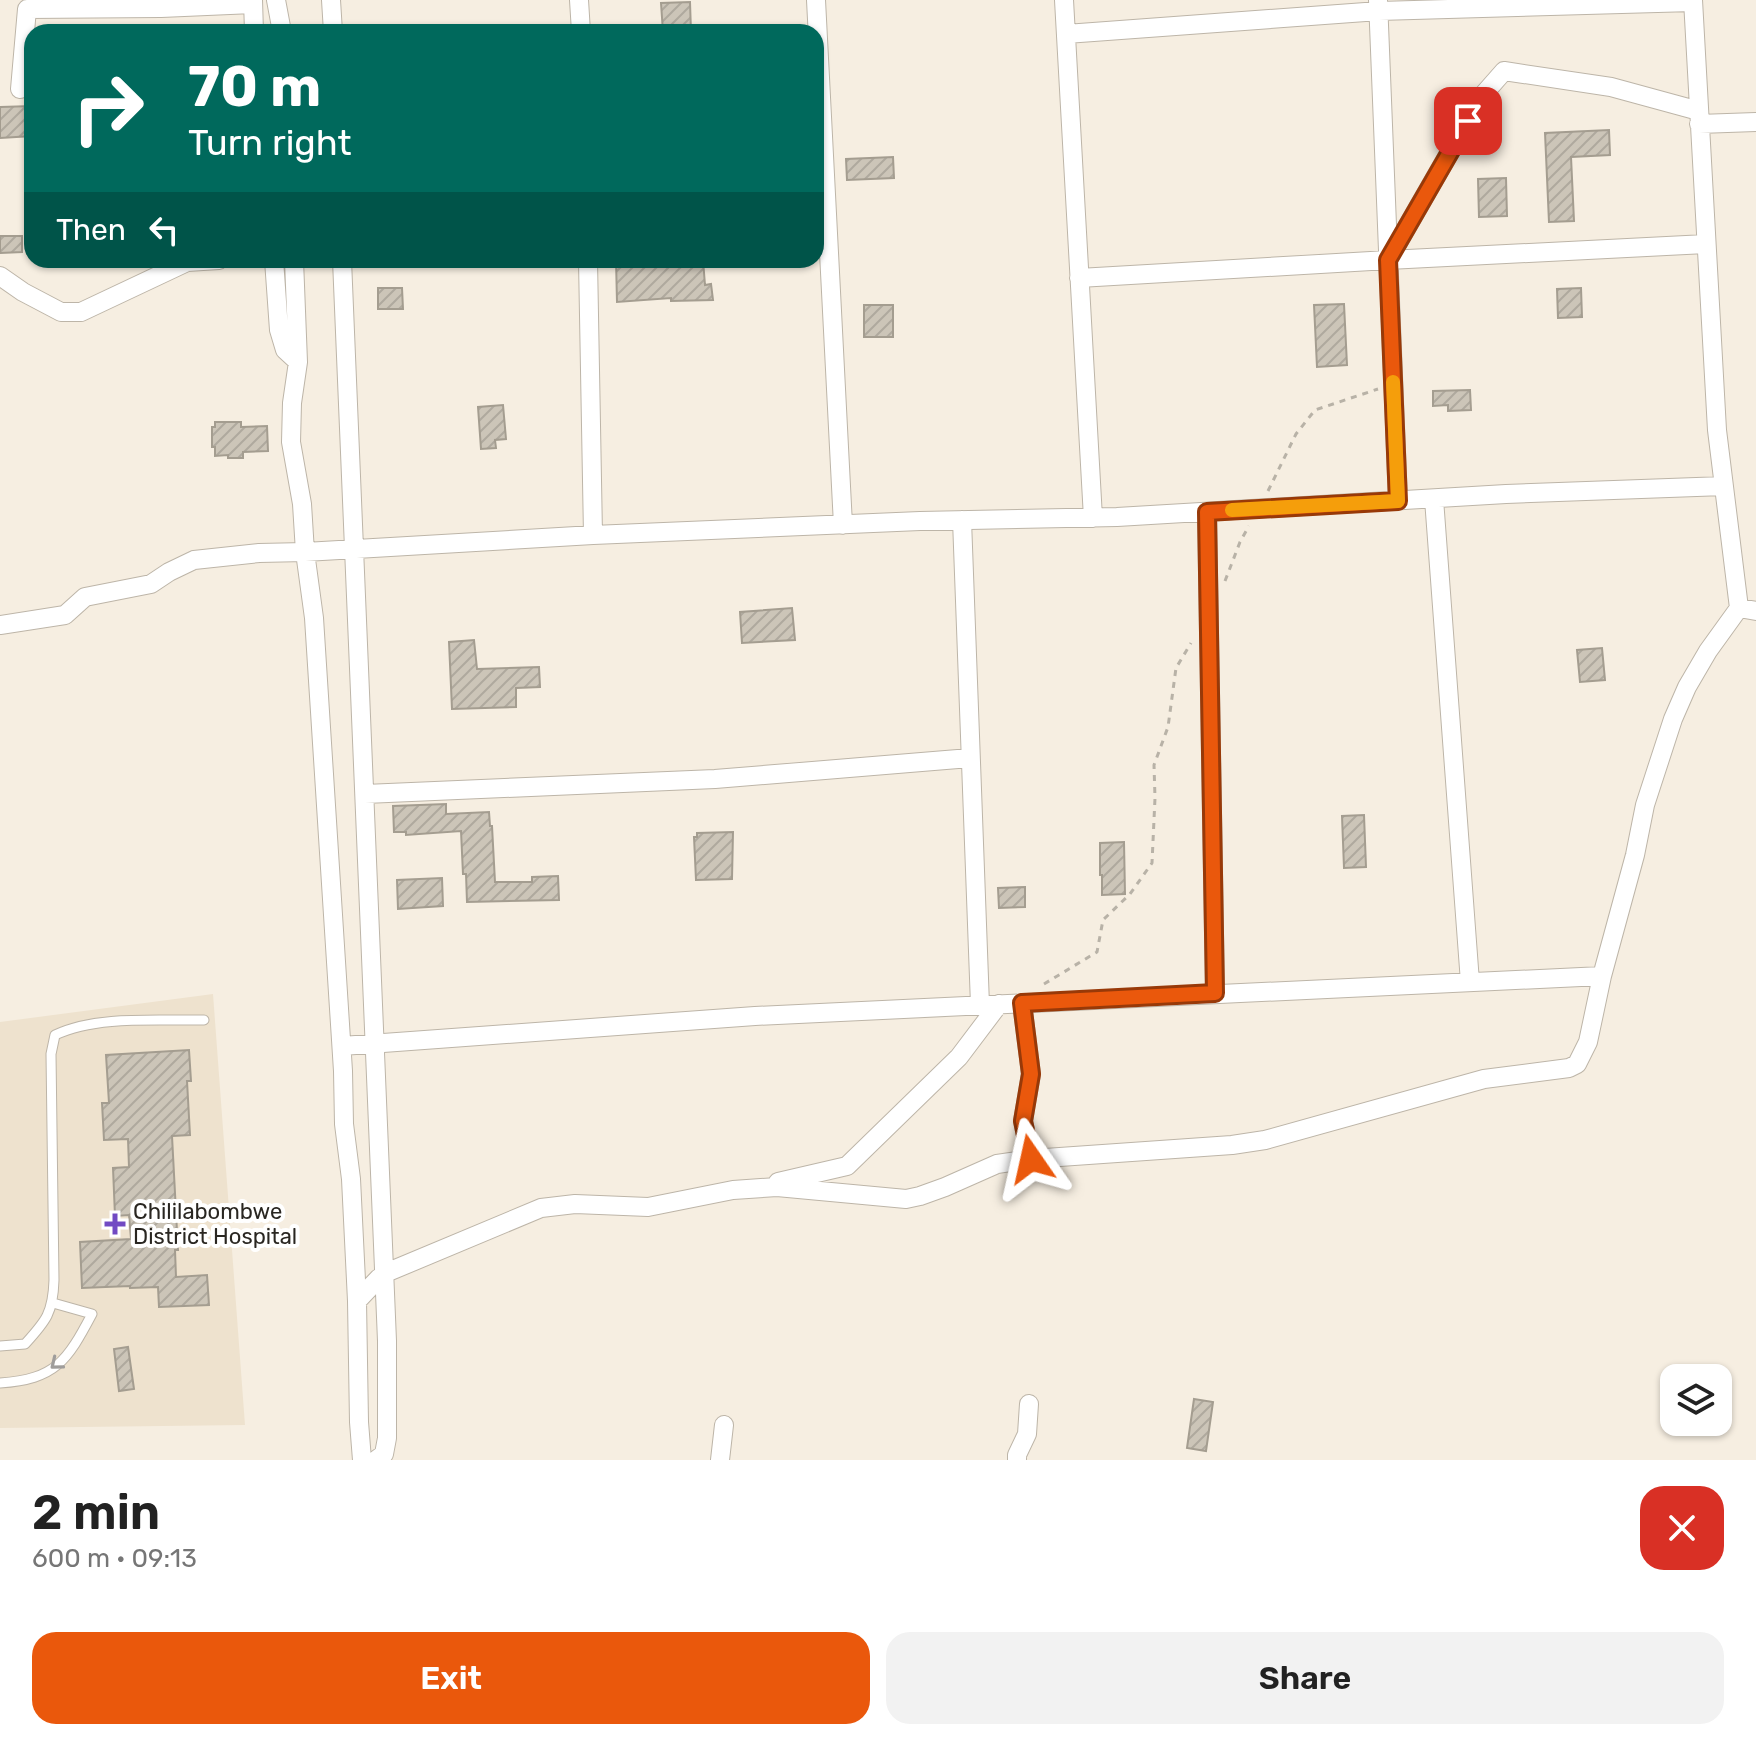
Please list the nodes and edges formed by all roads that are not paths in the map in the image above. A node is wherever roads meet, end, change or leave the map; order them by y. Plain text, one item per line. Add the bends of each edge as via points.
1 (276, 0) edge
2 (331, 0) edge
3 (579, 0) edge
4 (816, 0) edge
5 (1064, 0) edge
6 (1693, 1) edge
7 (253, 2) edge
8 (1378, 6) edge
9 (26, 24) edge
10 (254, 24) edge
11 (280, 24) edge
12 (332, 24) edge
13 (580, 24) edge
14 (817, 24) edge
15 (1066, 34) junction
16 (24, 43) edge
17 (20, 89) dead end
18 (1699, 117) junction
19 (1756, 122) edge
20 (824, 207) edge
21 (1706, 244) junction
22 (1388, 260) junction
23 (174, 268) edge
24 (271, 268) edge
25 (294, 268) edge
26 (342, 268) edge
27 (588, 268) edge
28 (0, 276) edge
29 (1079, 278) junction
30 (298, 362) junction
31 (1724, 486) junction
32 (1434, 499) junction
33 (1398, 501) junction
34 (1207, 512) junction
35 (1093, 518) junction
36 (962, 520) junction
37 (843, 525) junction
38 (593, 535) junction
39 (354, 550) junction
40 (305, 552) junction
41 (1748, 610) edge
42 (0, 625) edge
43 (970, 758) junction
44 (365, 794) junction
45 (1602, 976) junction
46 (1470, 982) junction
47 (1215, 993) junction
48 (1022, 1003) junction
49 (999, 1004) junction
50 (980, 1005) junction
51 (204, 1020) dead end
52 (374, 1044) junction
53 (342, 1046) junction
54 (1031, 1159) junction
55 (750, 1189) junction
56 (384, 1275) junction
57 (357, 1301) junction
58 (53, 1303) junction
59 (0, 1346) edge
60 (0, 1383) edge
61 (1029, 1404) dead end
62 (724, 1425) dead end
63 (362, 1460) edge
64 (376, 1460) edge
65 (720, 1460) edge
66 (1017, 1460) edge

1 - 11 street
2 - 12 street
3 - 13 street
4 - 14 street
5 - 15 street
6 - 8 street
6 - 18 street
7 - 9 street via 27,9
7 - 10 street
8 - 15 street
8 - 22 street
15 - 29 street
16 - 17 street
18 - 19 street
18 - 21 street
18 - 22 street via 1611,87 1504,71 1482,96
20 - 37 street
21 - 22 street
21 - 31 street
22 - 29 street
22 - 33 street
23 - 28 street via 81,312 61,312
24 - 30 street via 279,330 285,350
25 - 30 street
26 - 39 street
27 - 38 street
29 - 35 street
30 - 40 street via 291,442
31 - 32 street
31 - 41 street
32 - 33 street
32 - 46 street
33 - 34 street
34 - 35 street
34 - 47 street
35 - 36 street
36 - 37 street
36 - 43 street
37 - 38 street
38 - 39 street
39 - 40 street
39 - 44 street
40 - 42 street via 194,560 151,584 85,597 65,615
40 - 53 street via 314,618
41 - 45 street via 1701,663 1673,719 1645,805
43 - 44 street via 715,779
43 - 50 street
44 - 52 street
45 - 46 street
45 - 54 street via 1588,1042 1577,1064 1569,1068 1484,1079 1265,1140
46 - 47 street
47 - 48 street
48 - 49 street
48 - 54 street via 1031,1074 1023,1121
49 - 50 street
49 - 55 street via 959,1057 847,1166
50 - 52 street
51 - 58 lane via 109,1022 55,1035
52 - 53 street
52 - 56 street
53 - 57 street
54 - 55 street via 997,1164 906,1199
55 - 56 street via 648,1207 541,1208
56 - 57 street
56 - 64 street via 387,1438 384,1454
57 - 63 street
58 - 59 lane via 44,1324 25,1344
58 -> 60 lane via 92,1314 79,1339 59,1366 33,1378
61 - 66 street via 1027,1434
62 - 65 street

